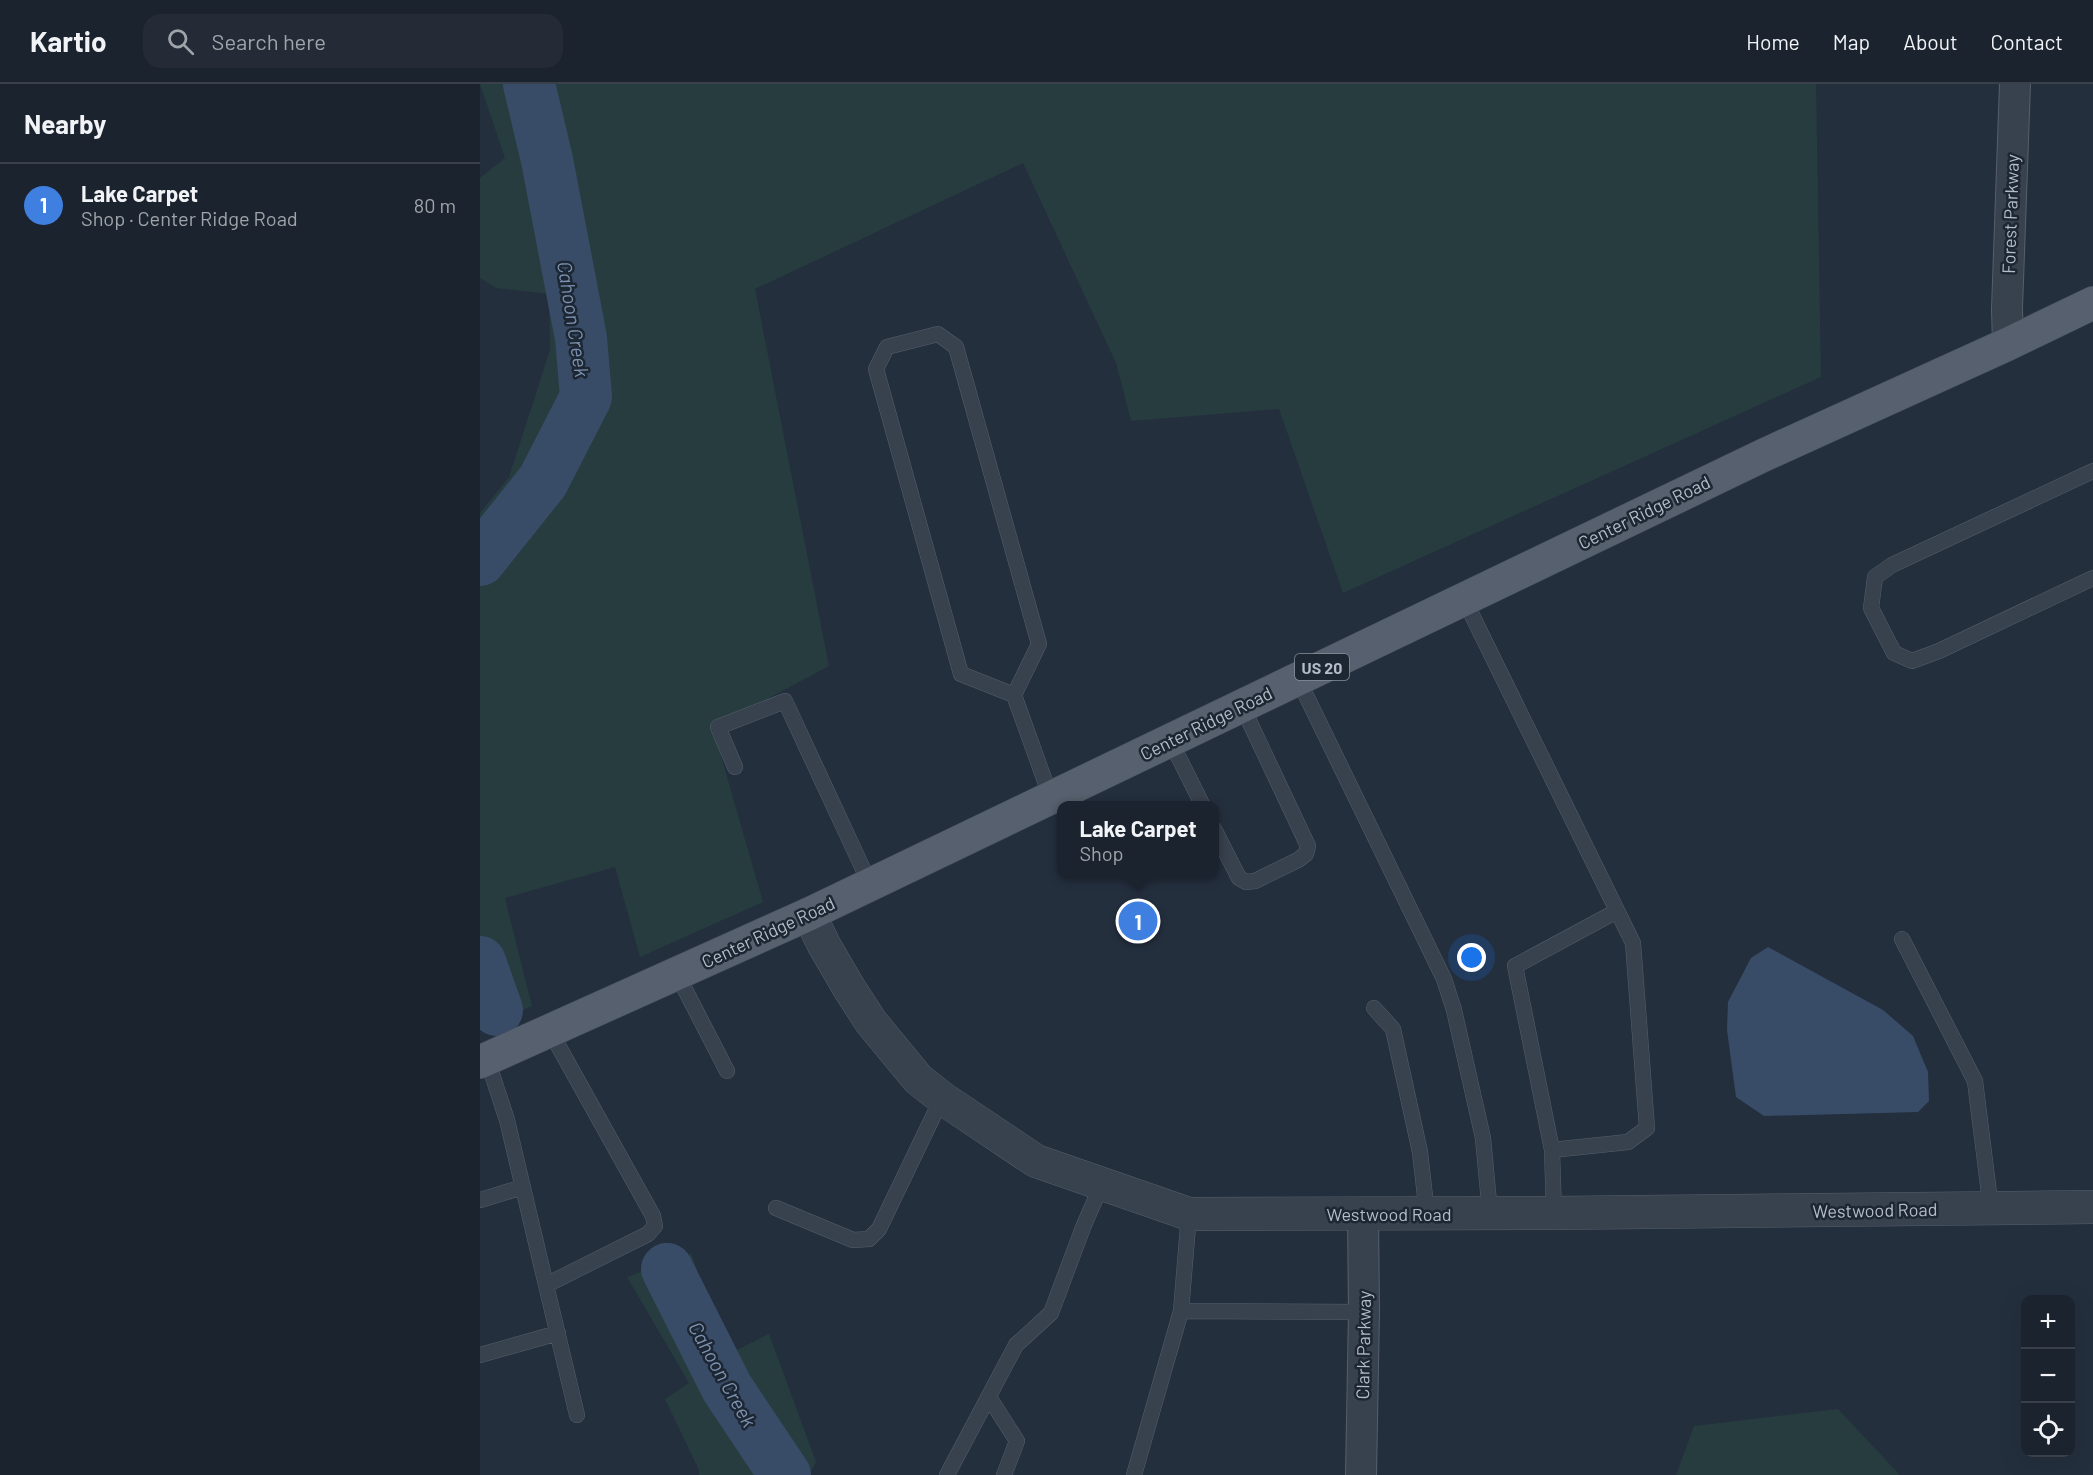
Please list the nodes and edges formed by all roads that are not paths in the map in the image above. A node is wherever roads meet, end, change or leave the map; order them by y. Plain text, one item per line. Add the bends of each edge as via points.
1 (2015, 84) edge
2 (2093, 303) edge
3 (2008, 344) junction
4 (2093, 471) edge
5 (2093, 578) edge
6 (1464, 599) junction
7 (1298, 679) junction
8 (1014, 695) junction
9 (1242, 706) junction
10 (1170, 740) junction
11 (735, 767) dead end
12 (1051, 798) junction
13 (1200, 801) edge
14 (1219, 837) edge
15 (870, 884) junction
16 (1617, 911) junction
17 (809, 914) junction
18 (1902, 939) dead end
19 (677, 974) junction
20 (1374, 1008) dead end
21 (550, 1031) junction
22 (483, 1061) edge
23 (727, 1071) dead end
24 (942, 1098) junction
25 (1552, 1150) junction
26 (1102, 1184) junction
27 (523, 1187) junction
28 (480, 1200) edge
29 (2093, 1207) edge
30 (776, 1208) dead end
31 (1991, 1209) junction
32 (1490, 1213) junction
33 (1554, 1213) junction
34 (1190, 1214) junction
35 (1363, 1214) junction
36 (1427, 1214) junction
37 (546, 1285) junction
38 (1181, 1311) junction
39 (1364, 1312) junction
40 (558, 1334) junction
41 (480, 1355) edge
42 (988, 1397) junction
43 (577, 1416) dead end
44 (947, 1475) edge
45 (1004, 1475) edge
46 (1134, 1475) edge
47 (1361, 1475) edge

1 - 3 street, Forest Parkway
2 - 3 main road, Center Ridge Road / US 20
3 - 6 main road, Center Ridge Road / US 20 via 1764,455
4 - 5 lane via 1892,565 1875,577 1871,608 1894,653 1912,661
6 - 7 main road, Center Ridge Road / US 20
6 - 16 lane
7 - 9 main road, Center Ridge Road / US 20
7 - 32 lane via 1444,979 1483,1138
8 - 8 lane via 961,674 876,369 887,347 938,334 956,347 1039,644
8 - 12 lane
9 - 10 main road, Center Ridge Road / US 20
9 - 14 lane via 1308,846 1306,854 1298,860 1246,882 1239,878
10 - 12 main road, Center Ridge Road / US 20
10 - 13 lane
11 - 15 lane via 718,727 785,700
12 - 15 main road, Center Ridge Road / US 20
15 - 17 main road, Center Ridge Road / US 20
16 - 25 lane via 1515,966
16 - 25 lane via 1633,943 1647,1128 1628,1142
17 - 19 main road, Center Ridge Road / US 20
17 - 24 street, Westwood Road via 871,1022 918,1080
18 - 31 lane via 1975,1081
19 - 21 main road, Center Ridge Road / US 20
19 - 23 lane
20 - 36 lane via 1393,1029 1420,1152
21 - 22 main road, Center Ridge Road / US 20
21 - 37 lane via 655,1226 648,1234
22 - 27 lane via 507,1120
24 - 26 street, Westwood Road via 1036,1161
24 - 30 lane via 879,1229 869,1239 853,1240
25 - 33 lane
26 - 34 street, Westwood Road
26 - 42 lane via 1051,1313 1016,1345
27 - 28 lane
27 - 37 lane
29 - 31 street, Westwood Road
31 - 33 street, Westwood Road
32 - 33 street, Westwood Road
32 - 36 street, Westwood Road
34 - 35 street, Westwood Road
34 - 38 lane
35 - 36 street, Westwood Road
35 - 39 street, Clark Parkway
37 - 40 lane
38 - 39 lane
38 - 46 lane
39 - 47 street, Clark Parkway
40 - 41 lane
40 - 43 lane
42 - 44 lane
42 - 45 lane via 1017,1441

